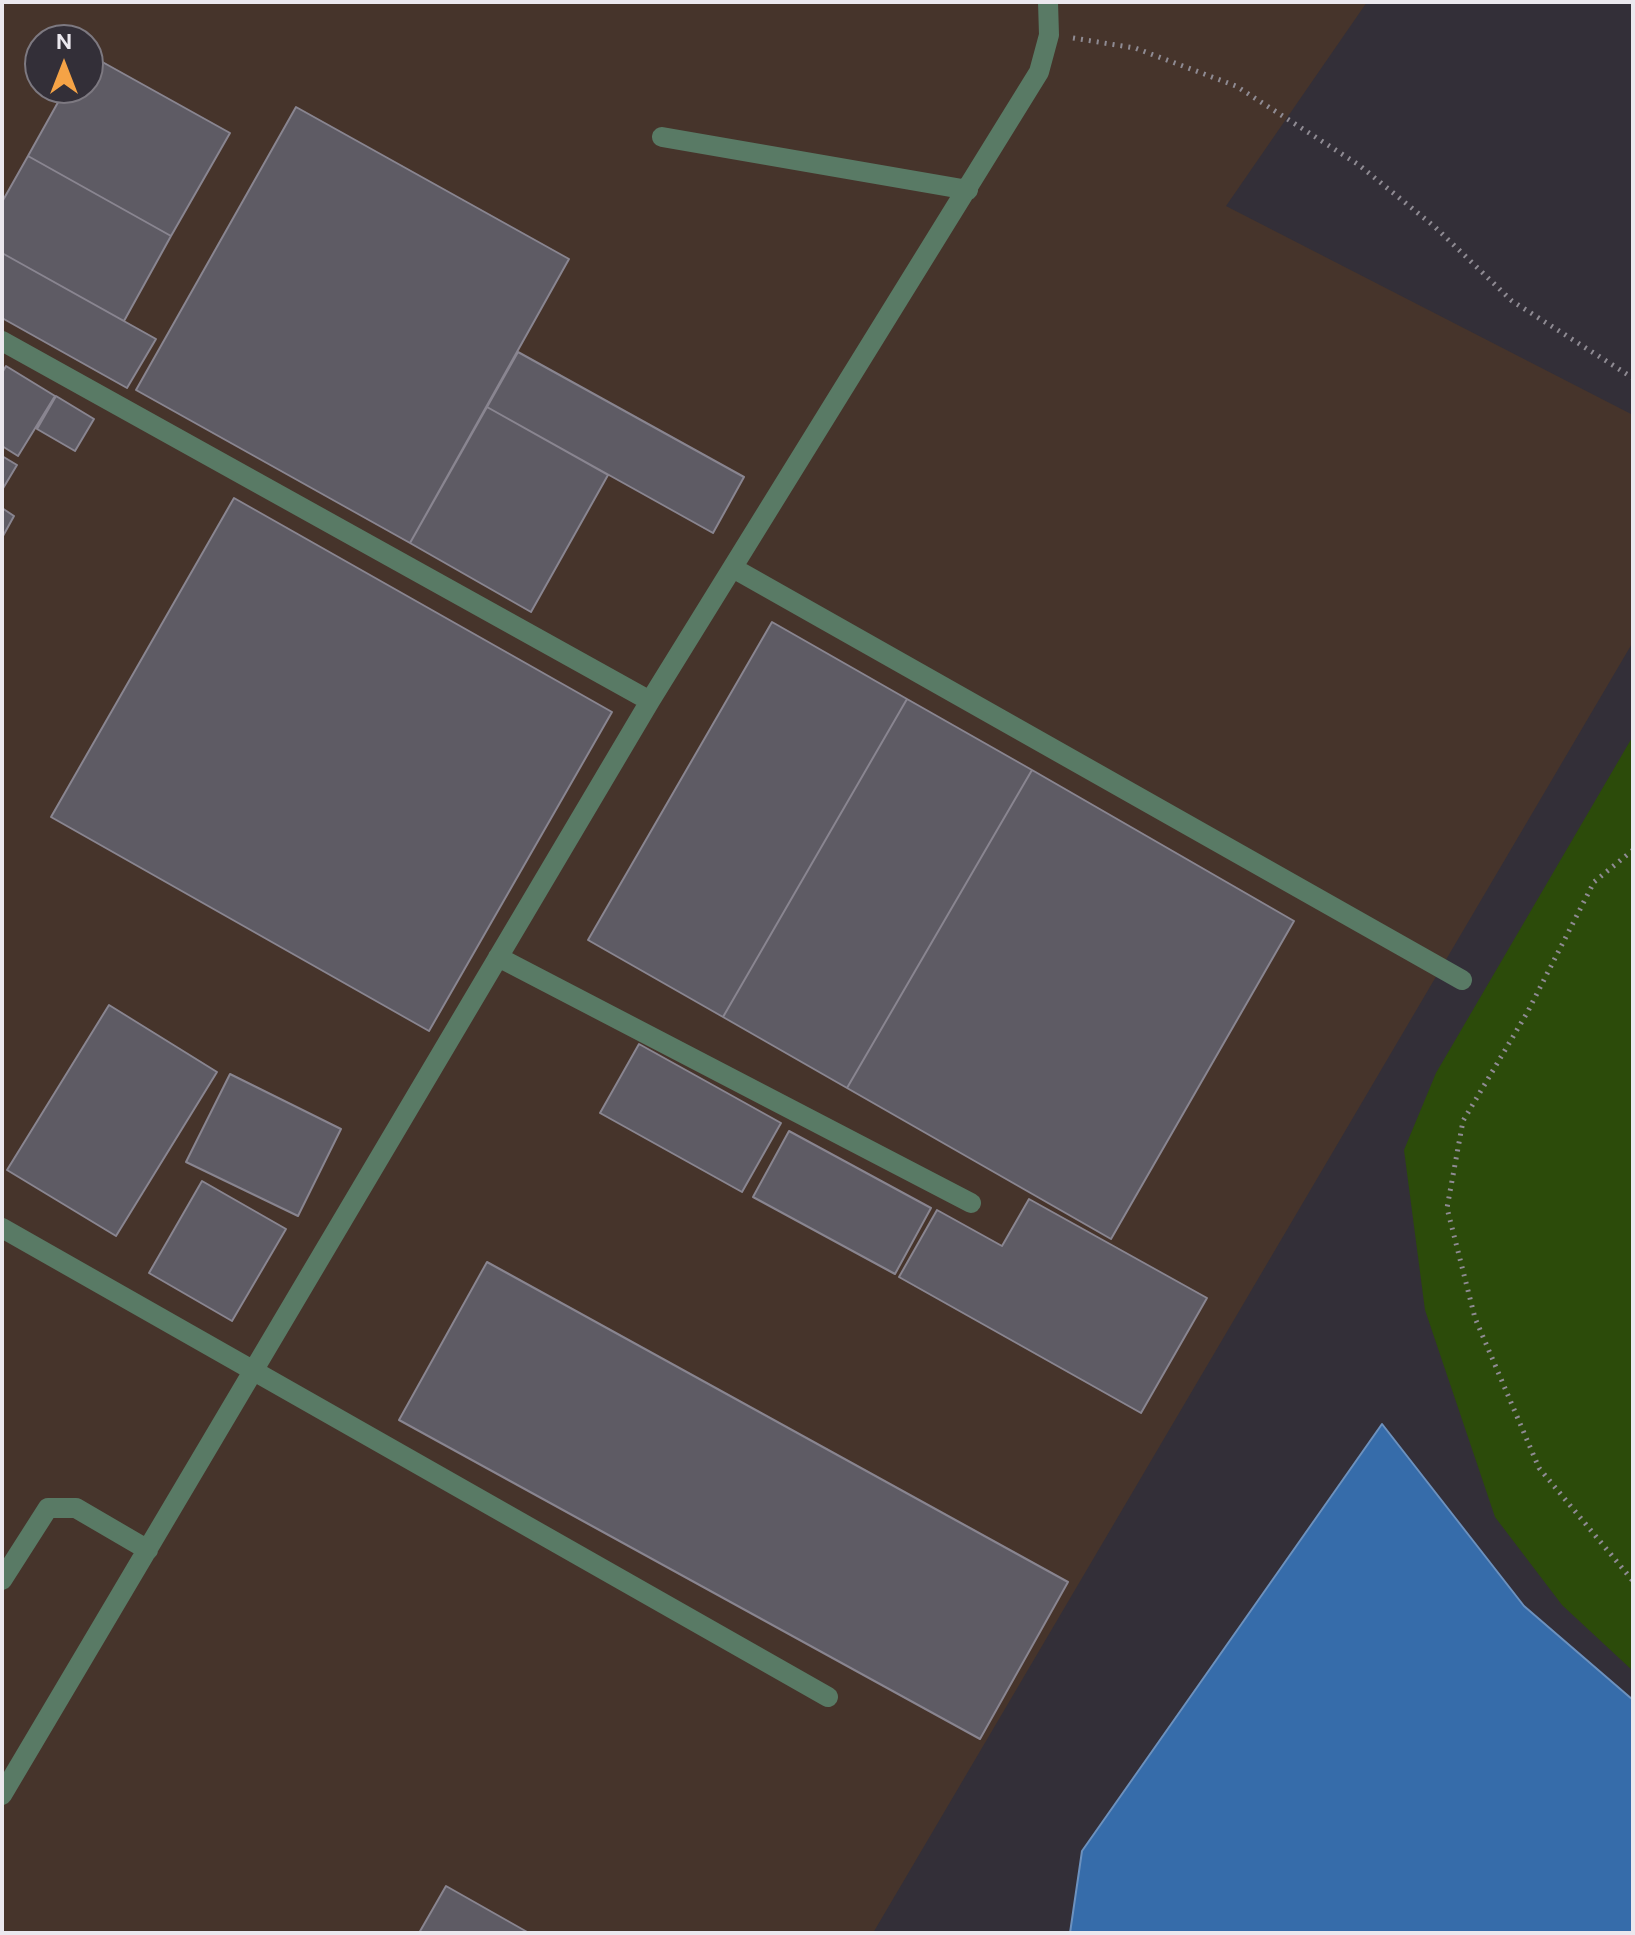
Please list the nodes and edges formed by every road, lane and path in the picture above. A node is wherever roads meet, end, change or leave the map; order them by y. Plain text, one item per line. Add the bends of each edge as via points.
1 (1048, 2) edge
2 (1049, 35) junction
3 (662, 137) dead end
4 (968, 190) junction
5 (2, 341) edge
6 (1633, 378) edge
7 (733, 568) junction
8 (650, 701) junction
9 (1633, 850) edge
10 (498, 957) junction
11 (1462, 980) dead end
12 (971, 1203) dead end
13 (2, 1228) edge
14 (254, 1371) junction
15 (148, 1550) junction
16 (2, 1580) edge
17 (1633, 1581) edge
18 (828, 1697) dead end
19 (2, 1795) edge

1 - 2 lane
2 - 4 lane via 1039,72
2 - 6 path via 1135,48 1236,86 1359,165 1435,227 1512,301
3 - 4 lane
4 - 7 lane
5 - 8 lane
7 - 8 lane
7 - 11 lane
8 - 10 lane
9 - 17 path via 1594,882 1527,1013 1463,1121 1447,1208 1475,1318 1539,1468
10 - 12 lane
10 - 14 lane
13 - 14 lane
14 - 15 lane
14 - 18 lane
15 - 16 lane via 76,1508 48,1508
15 - 19 lane

